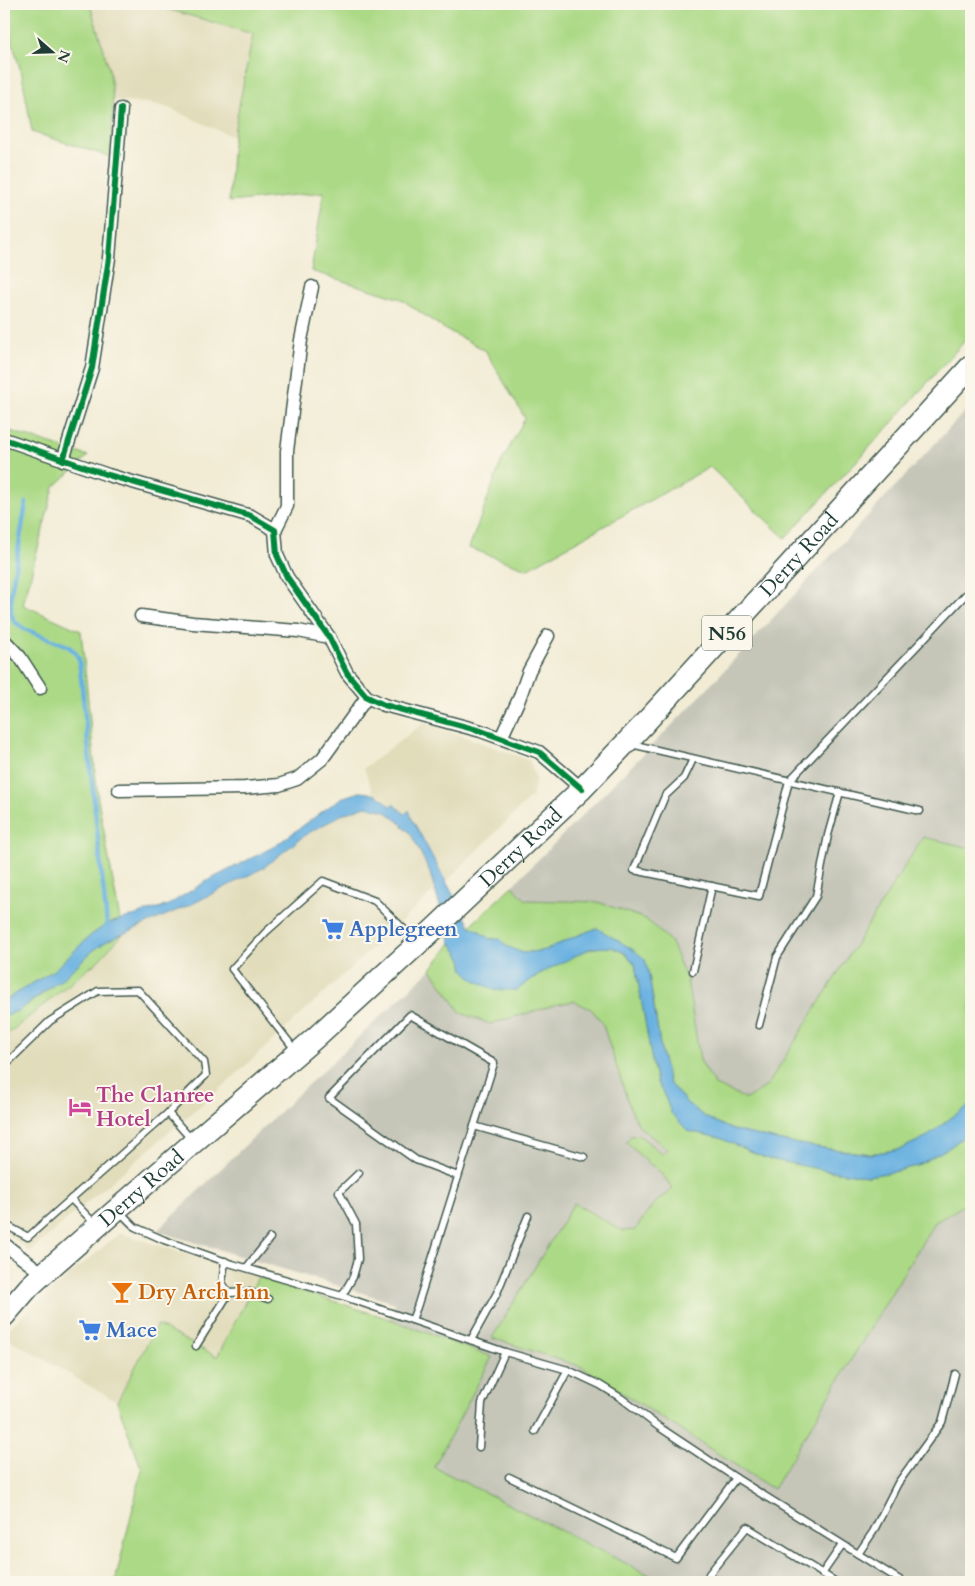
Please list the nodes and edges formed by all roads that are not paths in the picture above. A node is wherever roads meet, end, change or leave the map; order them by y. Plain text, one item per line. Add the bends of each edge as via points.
1 (121, 109) dead end
2 (312, 287) dead end
3 (971, 366) edge
4 (4, 439) edge
5 (63, 460) junction
6 (274, 530) junction
7 (971, 589) edge
8 (141, 616) dead end
9 (548, 636) dead end
10 (329, 637) junction
11 (4, 640) edge
12 (40, 688) dead end
13 (367, 697) junction
14 (501, 738) junction
15 (625, 743) junction
16 (693, 759) junction
17 (789, 780) junction
18 (582, 789) junction
19 (119, 790) dead end
20 (840, 792) junction
21 (920, 811) dead end
22 (712, 886) junction
23 (426, 936) junction
24 (693, 971) dead end
25 (759, 1025) dead end
26 (298, 1053) junction
27 (4, 1066) edge
28 (168, 1112) junction
29 (474, 1126) junction
30 (194, 1142) junction
31 (584, 1157) dead end
32 (359, 1173) dead end
33 (458, 1176) junction
34 (71, 1199) junction
35 (117, 1210) junction
36 (528, 1216) dead end
37 (4, 1224) edge
38 (97, 1226) junction
39 (270, 1238) dead end
40 (4, 1244) edge
41 (226, 1261) junction
42 (247, 1267) junction
43 (36, 1281) junction
44 (229, 1293) junction
45 (342, 1296) junction
46 (4, 1299) edge
47 (268, 1299) dead end
48 (4, 1316) edge
49 (412, 1320) junction
50 (472, 1340) junction
51 (196, 1346) dead end
52 (505, 1352) junction
53 (568, 1370) junction
54 (955, 1374) dead end
55 (535, 1431) dead end
56 (479, 1448) dead end
57 (509, 1476) dead end
58 (736, 1478) junction
59 (842, 1544) junction
60 (858, 1554) junction
61 (709, 1574) dead end
62 (822, 1574) junction
63 (836, 1582) edge
64 (903, 1582) edge

1 - 5 street via 109,258 92,368
2 - 6 street via 301,340 287,451 287,506
3 - 15 main road, Derry Road / N56
4 - 5 street
5 - 6 street via 252,516
6 - 10 street via 277,555 287,577
7 - 17 lane
8 - 10 street via 193,624 298,631
9 - 14 street via 529,671
10 - 13 street via 348,674
11 - 12 street via 20,657
13 - 14 street via 384,705
13 - 19 street via 322,759 297,779 279,785 245,788
14 - 18 street via 539,752
15 - 16 lane
15 - 18 main road, Derry Road / N56
16 - 17 lane
16 - 22 lane via 684,778 665,796 634,870
17 - 20 lane
17 - 22 lane via 759,896
18 - 23 main road, Derry Road / N56
20 - 21 lane
20 - 25 lane via 816,896 777,957
22 - 24 lane
23 - 26 main road, Derry Road / N56
23 - 26 lane via 375,901 323,881 266,932 232,969
26 - 30 main road, Derry Road / N56
27 - 28 lane via 50,1021 98,991 138,990 204,1062 206,1076
28 - 30 lane
28 - 34 lane
29 - 31 lane
29 - 33 lane
29 - 33 lane via 494,1063 410,1015 329,1098 416,1160
30 - 35 main road, Derry Road / N56
32 - 45 lane via 339,1192 356,1224 358,1259 353,1277
33 - 49 lane
34 - 37 lane via 28,1237
34 - 38 lane
35 - 38 main road, Derry Road / N56
35 - 41 lane via 135,1227
36 - 50 lane via 497,1293
38 - 43 main road, Derry Road / N56
39 - 42 lane
40 - 43 street
41 - 42 lane
41 - 44 lane via 222,1283
42 - 45 lane
43 - 46 main road, Derry Road / N56
43 - 48 main road, Derry Road / N56
44 - 47 lane via 249,1292
44 - 51 lane
45 - 49 lane
49 - 50 lane
50 - 52 lane
52 - 53 lane
52 - 56 lane via 482,1403
53 - 55 lane
53 - 58 lane via 621,1398
54 - 60 lane via 942,1422 898,1483
57 - 58 lane via 676,1558
58 - 59 lane
59 - 60 lane
59 - 62 lane
60 - 64 lane
61 - 62 lane via 747,1527
62 - 63 lane

